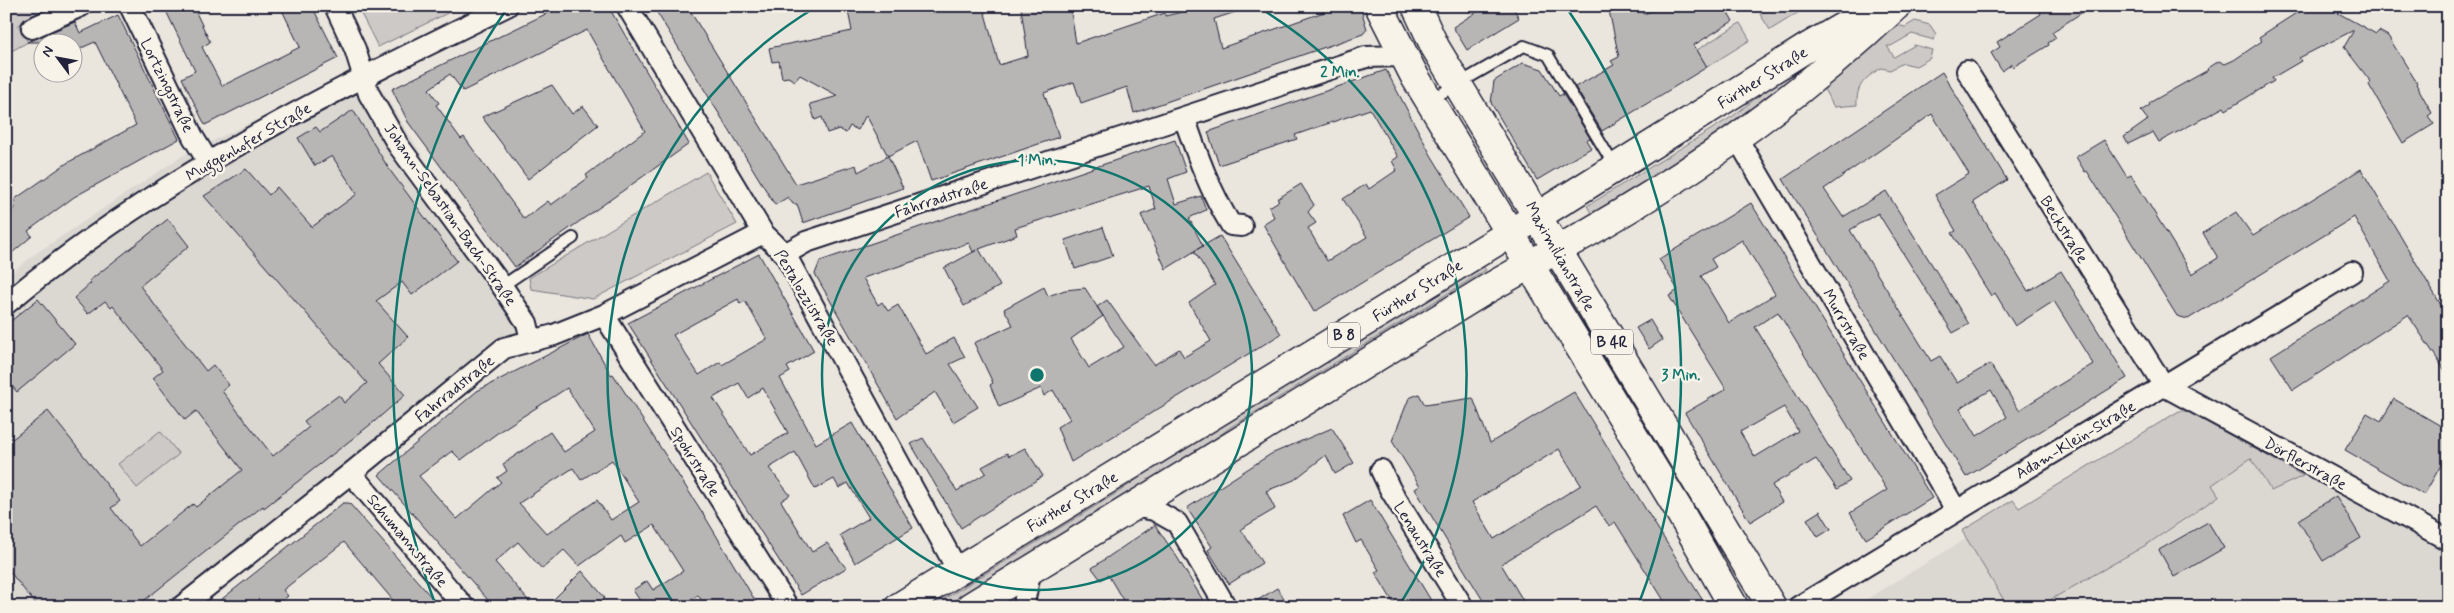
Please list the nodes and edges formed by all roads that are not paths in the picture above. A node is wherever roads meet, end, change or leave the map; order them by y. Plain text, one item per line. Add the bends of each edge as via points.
1 (81, 6) edge
2 (130, 6) edge
3 (335, 6) edge
4 (507, 6) edge
5 (627, 6) edge
6 (1379, 6) edge
7 (1416, 6) edge
8 (1886, 6) edge
9 (1896, 6) edge
10 (32, 28) dead end
11 (1808, 47) junction
12 (1404, 56) junction
13 (1820, 71) junction
14 (1967, 71) dead end
15 (363, 76) junction
16 (1458, 85) junction
17 (1430, 100) junction
18 (1184, 117) junction
19 (1737, 138) junction
20 (209, 163) junction
21 (1616, 168) junction
22 (1538, 216) junction
23 (1242, 226) dead end
24 (763, 232) junction
25 (1509, 234) junction
26 (573, 238) dead end
27 (1557, 250) junction
28 (785, 254) junction
29 (1528, 265) junction
30 (2352, 272) dead end
31 (502, 286) junction
32 (6, 304) edge
33 (604, 315) junction
34 (531, 340) junction
35 (2164, 386) junction
36 (1381, 470) dead end
37 (351, 473) junction
38 (1133, 506) junction
39 (1956, 510) junction
40 (2448, 540) edge
41 (1030, 569) junction
42 (958, 571) junction
43 (181, 607) edge
44 (464, 607) edge
45 (788, 607) edge
46 (899, 607) edge
47 (970, 607) edge
48 (1025, 607) edge
49 (1226, 607) edge
50 (1463, 607) edge
51 (1734, 607) edge
52 (1772, 607) edge
53 (1798, 607) edge

1 - 10 street
2 - 20 street, Lortzingstraße via 193,137
3 - 15 street, Johann-Sebastian-Bach-Straße via 355,49
4 - 15 street, Muggenhofer Straße
5 - 24 street, Pestalozzistraße
6 - 12 main road, Maximilianstraße / B 4R
7 - 16 main road, Maximilianstraße / B 4R
8 - 11 main road, Fürther Straße
9 - 13 main road, Fürther Straße
11 - 13 lane via 1819,57
11 - 21 main road, Fürther Straße
12 - 17 main road, Maximilianstraße / B 4R
12 - 18 street, Fahrradstraße via 1373,55
13 - 19 main road, Fürther Straße
14 - 35 street, Beckstraße
15 - 20 street, Muggenhofer Straße
15 - 31 street, Johann-Sebastian-Bach-Straße via 369,94 398,146
16 - 17 lane
16 - 21 lane via 1524,46 1540,51 1548,56
16 - 22 main road, Maximilianstraße / B 4R
17 - 25 main road, Maximilianstraße / B 4R
18 - 23 street via 1201,166 1220,206 1231,224
18 - 28 street, Fahrradstraße via 806,242
19 - 27 main road, Fürther Straße
19 - 39 street, Murrstraße
20 - 32 street, Muggenhofer Straße via 57,262
21 - 22 main road, Fürther Straße
22 - 25 main road, Fürther Straße
22 - 27 main road, Maximilianstraße / B 4R
24 - 28 street, Pestalozzistraße
24 - 33 street, Fahrradstraße
25 - 29 main road, Maximilianstraße / B 4R
25 - 42 main road, Fürther Straße / B 8
26 - 31 lane
27 - 29 main road, Fürther Straße
27 - 52 main road, Maximilianstraße / B 4R
28 - 42 street, Pestalozzistraße
29 - 38 main road, Fürther Straße / B 8
29 - 51 main road, Maximilianstraße / B 4R via 1672,499
30 - 35 street, Adam-Klein-Straße
31 - 34 street, Johann-Sebastian-Bach-Straße via 527,323
33 - 34 street, Fahrradstraße via 554,335
33 - 45 street, Spohrstraße
34 - 37 street, Fahrradstraße via 504,348
35 - 39 street, Adam-Klein-Straße
35 - 40 street, Dörflerstraße
36 - 50 street, Lenaustraße
37 - 43 street, Fahrradstraße
37 - 44 street, Schumannstraße
38 - 41 main road, Fürther Straße / B 8
38 - 49 street via 1154,510 1177,523
39 - 53 street, Adam-Klein-Straße
41 - 47 main road, Fürther Straße / B 8
41 - 48 street
42 - 46 main road, Fürther Straße / B 8

